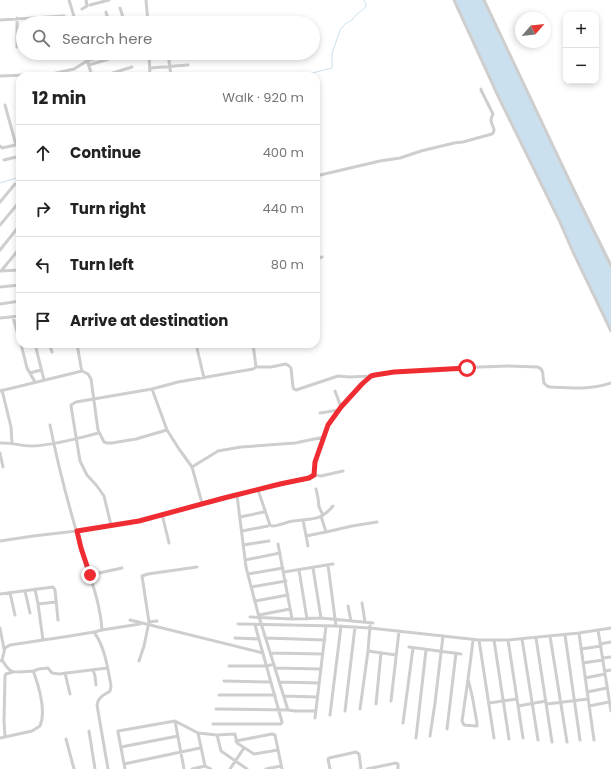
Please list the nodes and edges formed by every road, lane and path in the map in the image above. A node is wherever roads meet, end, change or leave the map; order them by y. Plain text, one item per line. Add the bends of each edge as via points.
1 (69, 0) edge
2 (86, 0) edge
3 (109, 0) edge
4 (146, 0) edge
5 (454, 0) edge
6 (484, 0) edge
7 (98, 1) edge
8 (90, 5) dead end
9 (120, 8) dead end
10 (82, 9) dead end
11 (106, 12) dead end
12 (74, 16) edge
13 (107, 16) edge
14 (123, 16) edge
15 (147, 16) edge
16 (16, 18) edge
17 (0, 20) edge
18 (87, 60) edge
19 (96, 60) edge
20 (100, 60) edge
21 (150, 60) edge
22 (169, 60) edge
23 (88, 63) junction
24 (188, 65) dead end
25 (170, 66) junction
26 (132, 67) dead end
27 (150, 68) junction
28 (61, 72) edge
29 (91, 72) edge
30 (116, 72) edge
31 (150, 72) edge
32 (171, 72) edge
33 (16, 75) edge
34 (0, 76) edge
35 (482, 89) dead end
36 (5, 106) dead end
37 (16, 139) edge
38 (16, 145) edge
39 (0, 146) edge
40 (16, 157) edge
41 (4, 160) dead end
42 (320, 175) edge
43 (15, 184) dead end
44 (0, 202) edge
45 (16, 206) edge
46 (0, 225) edge
47 (16, 230) edge
48 (0, 250) edge
49 (16, 253) edge
50 (611, 266) edge
51 (16, 270) edge
52 (0, 271) edge
53 (16, 285) edge
54 (0, 287) edge
55 (16, 302) edge
56 (0, 304) edge
57 (16, 316) edge
58 (12, 317) junction
59 (0, 318) edge
60 (16, 330) edge
61 (611, 331) edge
62 (21, 348) edge
63 (35, 348) edge
64 (50, 348) edge
65 (78, 348) edge
66 (197, 348) edge
67 (254, 348) edge
68 (52, 352) dead end
69 (256, 367) junction
70 (41, 370) junction
71 (82, 371) junction
72 (30, 373) junction
73 (371, 376) junction
74 (204, 378) junction
75 (44, 380) junction
76 (35, 382) junction
77 (611, 383) edge
78 (152, 389) junction
79 (1, 391) edge
80 (334, 391) dead end
81 (94, 399) junction
82 (340, 408) junction
83 (320, 413) dead end
84 (50, 425) dead end
85 (167, 430) junction
86 (99, 433) junction
87 (324, 437) junction
88 (76, 438) junction
89 (0, 443) edge
90 (12, 443) junction
91 (53, 443) junction
92 (0, 452) edge
93 (3, 467) dead end
94 (192, 467) junction
95 (343, 471) dead end
96 (314, 475) junction
97 (316, 489) dead end
98 (258, 490) junction
99 (237, 495) junction
100 (202, 503) junction
101 (333, 506) dead end
102 (264, 512) dead end
103 (162, 514) junction
104 (322, 515) junction
105 (240, 517) junction
106 (303, 520) junction
107 (377, 522) dead end
108 (111, 525) junction
109 (268, 526) dead end
110 (77, 531) junction
111 (242, 532) junction
112 (326, 532) junction
113 (306, 536) junction
114 (0, 541) edge
115 (269, 541) dead end
116 (169, 543) dead end
117 (278, 544) dead end
118 (243, 545) junction
119 (308, 546) dead end
120 (280, 553) junction
121 (245, 560) junction
122 (333, 564) dead end
123 (328, 565) junction
124 (197, 567) dead end
125 (122, 568) dead end
126 (283, 568) junction
127 (313, 568) junction
128 (299, 570) junction
129 (284, 572) junction
130 (248, 574) junction
131 (90, 575) junction
132 (286, 581) junction
133 (252, 587) junction
134 (35, 589) junction
135 (25, 591) junction
136 (10, 593) junction
137 (0, 594) edge
138 (288, 595) junction
139 (255, 601) junction
140 (56, 602) junction
141 (362, 603) dead end
142 (38, 604) junction
143 (348, 606) dead end
144 (290, 609) junction
145 (30, 613) dead end
146 (15, 615) dead end
147 (259, 616) junction
148 (250, 617) dead end
149 (307, 618) junction
150 (321, 618) junction
151 (292, 619) junction
152 (336, 619) junction
153 (58, 620) dead end
154 (130, 620) dead end
155 (157, 621) dead end
156 (351, 621) junction
157 (149, 622) junction
158 (365, 622) junction
159 (238, 624) dead end
160 (255, 625) junction
161 (262, 625) junction
162 (326, 626) junction
163 (336, 626) junction
164 (341, 626) junction
165 (355, 627) junction
166 (0, 628) edge
167 (370, 628) junction
168 (611, 628) edge
169 (102, 630) junction
170 (598, 630) junction
171 (399, 631) junction
172 (0, 632) edge
173 (94, 632) junction
174 (579, 633) junction
175 (564, 634) junction
176 (443, 636) junction
177 (550, 636) junction
178 (236, 638) dead end
179 (266, 638) junction
180 (536, 638) junction
181 (259, 639) junction
182 (522, 639) junction
183 (43, 640) junction
184 (324, 640) junction
185 (473, 640) junction
186 (479, 640) junction
187 (494, 640) junction
188 (508, 640) junction
189 (611, 642) edge
190 (601, 645) junction
191 (4, 649) junction
192 (581, 649) junction
193 (426, 650) junction
194 (368, 651) junction
195 (441, 652) junction
196 (263, 653) junction
197 (270, 653) junction
198 (381, 653) junction
199 (456, 653) junction
200 (323, 654) junction
201 (461, 654) dead end
202 (396, 655) junction
203 (611, 657) edge
204 (603, 659) junction
205 (1, 661) edge
206 (139, 661) dead end
207 (583, 663) junction
208 (229, 666) dead end
209 (267, 666) junction
210 (274, 666) junction
211 (107, 668) junction
212 (321, 669) junction
213 (93, 670) junction
214 (611, 670) edge
215 (33, 671) junction
216 (15, 672) junction
217 (65, 673) junction
218 (605, 673) junction
219 (585, 678) junction
220 (468, 679) junction
221 (224, 681) dead end
222 (271, 682) junction
223 (279, 682) junction
224 (319, 683) junction
225 (96, 685) dead end
226 (607, 688) junction
227 (587, 692) junction
228 (70, 694) dead end
229 (219, 695) dead end
230 (275, 695) junction
231 (284, 696) junction
232 (317, 697) junction
233 (588, 698) junction
234 (517, 699) junction
235 (574, 700) junction
236 (391, 701) dead end
237 (503, 701) junction
238 (560, 702) junction
239 (609, 702) junction
240 (489, 703) junction
241 (532, 703) junction
242 (546, 703) junction
243 (376, 704) dead end
244 (518, 706) junction
245 (589, 706) junction
246 (216, 708) dead end
247 (360, 709) dead end
248 (279, 710) junction
249 (288, 710) junction
250 (316, 711) junction
251 (345, 711) dead end
252 (611, 711) edge
253 (330, 714) dead end
254 (315, 718) dead end
255 (175, 721) junction
256 (403, 723) dead end
257 (213, 724) dead end
258 (447, 729) dead end
259 (89, 731) dead end
260 (198, 733) junction
261 (217, 735) junction
262 (178, 736) junction
263 (430, 736) dead end
264 (5, 737) junction
265 (0, 738) edge
266 (416, 738) dead end
267 (494, 738) dead end
268 (523, 738) dead end
269 (66, 739) dead end
270 (509, 739) dead end
271 (538, 740) dead end
272 (580, 740) dead end
273 (594, 740) dead end
274 (236, 741) junction
275 (552, 742) dead end
276 (567, 742) dead end
277 (121, 747) junction
278 (200, 748) junction
279 (244, 748) junction
280 (278, 750) junction
281 (181, 752) junction
282 (235, 761) junction
283 (124, 764) junction
284 (205, 766) junction
285 (281, 768) edge
286 (74, 769) edge
287 (95, 769) edge
288 (108, 769) edge
289 (125, 769) edge
290 (184, 769) edge
291 (192, 769) edge
292 (211, 769) edge
293 (230, 769) edge
294 (247, 769) edge
295 (266, 769) edge
296 (330, 769) edge
297 (361, 769) edge
298 (367, 769) edge
299 (398, 769) edge

1 - 12 street
2 - 10 street via 87,6
3 - 7 street
4 - 15 street
5 - 61 street
6 - 50 street
7 - 8 street
9 - 14 street
11 - 13 street
16 - 17 street
18 - 23 street
19 - 23 street
20 - 23 street
21 - 27 street
22 - 25 street
23 - 28 street
23 - 29 street
24 - 25 street
25 - 27 street
25 - 32 street
26 - 30 street
27 - 31 street
33 - 34 street
35 - 42 street via 492,114 492,134
36 - 37 street
38 - 39 street via 2,148
40 - 41 street
43 - 44 street
45 - 46 street
47 - 48 street
49 - 52 street
51 - 52 street
53 - 54 street
55 - 56 street
57 - 58 street
58 - 59 street
58 - 60 street
62 - 72 street
63 - 70 street
64 - 68 street
65 - 71 street
66 - 74 street
67 - 69 street
69 - 73 street via 288,365 296,390 338,376
69 - 74 street
70 - 72 street
70 - 75 street
71 - 75 street
71 - 81 street via 91,379
72 - 76 street
73 - 77 street via 394,372 508,366 542,368 544,383 550,387 581,388
73 - 82 street
74 - 78 street
75 - 76 street
76 - 79 street
78 - 81 street
78 - 85 street
79 - 90 street
80 - 82 street
81 - 86 street
81 - 88 street via 71,404
82 - 83 street
82 - 87 street via 328,425
84 - 91 street
85 - 86 street via 141,438 107,443 102,440
85 - 94 street
86 - 88 street
87 - 94 street via 295,443 218,451
87 - 96 street via 315,462
88 - 91 street
88 - 108 street via 80,461 87,475 104,496
89 - 90 street
90 - 91 street via 32,446
91 - 110 street
92 - 93 street
94 - 100 street
95 - 96 street
96 - 98 street
97 - 104 street
98 - 99 street
98 - 106 street via 270,525
99 - 100 street
99 - 105 street
100 - 103 street
101 - 104 street
102 - 105 street
103 - 108 street
103 - 116 street
104 - 106 street
104 - 112 street
105 - 111 street
106 - 113 street
107 - 112 street
108 - 110 street
109 - 111 street
110 - 114 street
110 - 131 street
111 - 118 street
112 - 113 street
113 - 119 street
115 - 118 street
117 - 120 street
118 - 121 street
120 - 121 street
120 - 126 street
121 - 130 street
122 - 123 street
123 - 127 street
123 - 152 street
124 - 157 street via 142,576
125 - 131 street
126 - 129 street
126 - 130 street
127 - 128 street
127 - 150 street
128 - 129 street
128 - 149 street
129 - 132 street
130 - 133 street
131 - 169 street via 100,608
132 - 133 street
132 - 138 street
133 - 139 street
134 - 135 street
134 - 140 street via 53,587
134 - 142 street
135 - 136 street
135 - 145 street
136 - 137 street
136 - 146 street
138 - 139 street
138 - 144 street
139 - 147 street
140 - 142 street
140 - 153 street
141 - 158 street
142 - 183 street
143 - 156 street
144 - 147 street
144 - 151 street
147 - 148 street
147 - 151 street
147 - 161 street
149 - 150 street
149 - 151 street
150 - 152 street
152 - 156 street
152 - 163 street
154 - 196 street
155 - 157 street
156 - 158 street
157 - 169 street
157 - 206 street
158 - 167 street via 371,623
159 - 160 street
160 - 161 street
160 - 181 street
161 - 162 street
161 - 179 street
162 - 163 street
162 - 184 street
163 - 164 street
164 - 165 street
164 - 253 street
165 - 167 street
165 - 251 street
166 - 172 street
167 - 171 street
167 - 194 street
168 - 170 street
169 - 173 street
170 - 174 street
170 - 190 street
171 - 176 street
171 - 202 street
172 - 191 street
173 - 183 street
173 - 211 street via 103,651
174 - 175 street
174 - 192 street
175 - 177 street
175 - 235 street
176 - 185 street
176 - 195 street
177 - 180 street
177 - 238 street
178 - 181 street
179 - 184 street
179 - 197 street
180 - 182 street
180 - 242 street
181 - 196 street
182 - 188 street
182 - 241 street
183 - 191 street via 10,645
184 - 200 street
185 - 186 street
185 - 220 street
186 - 187 street
186 - 240 street
187 - 188 street
187 - 237 street
188 - 234 street
189 - 190 street
190 - 192 street
190 - 204 street
191 - 205 street
192 - 207 street
193 - 195 street
193 - 256 street via 411,647
193 - 266 street
194 - 198 street
194 - 247 street
195 - 199 street
195 - 263 street
196 - 209 street
197 - 200 street
197 - 210 street
198 - 202 street
198 - 243 street
199 - 201 street
199 - 258 street
200 - 212 street
202 - 236 street
203 - 204 street
204 - 207 street
204 - 218 street
205 - 216 street via 9,670
207 - 219 street
208 - 209 street
209 - 210 street
209 - 222 street
210 - 212 street
210 - 223 street
211 - 213 street
211 - 288 street via 111,689 98,700 97,705
212 - 224 street
213 - 217 street
213 - 225 street
214 - 218 street
215 - 216 street
215 - 217 street via 48,668 54,674
215 - 264 street via 41,698 40,726 32,731
216 - 264 street via 5,676
217 - 228 street
218 - 219 street
218 - 226 street
219 - 227 street
220 - 220 street via 462,721 464,725 477,726
221 - 222 street
222 - 230 street
223 - 224 street
223 - 231 street
224 - 232 street
226 - 227 street
226 - 239 street
227 - 233 street
229 - 230 street
230 - 248 street
231 - 232 street
231 - 249 street
232 - 250 street
233 - 235 street
233 - 245 street
234 - 237 street
234 - 244 street
235 - 238 street
235 - 272 street
237 - 240 street
237 - 270 street
238 - 242 street
238 - 276 street
239 - 245 street
239 - 252 street
240 - 267 street
241 - 242 street
241 - 244 street
241 - 271 street
242 - 275 street
244 - 268 street
245 - 273 street
246 - 248 street
248 - 249 street
248 - 257 street via 281,724
249 - 250 street
250 - 254 street
255 - 260 street
255 - 262 street
255 - 277 street via 120,730 118,732
259 - 287 street
260 - 261 street
260 - 278 street
261 - 274 street via 235,734
261 - 282 street via 221,751
262 - 277 street
262 - 281 street
264 - 265 street
269 - 286 street
274 - 279 street
274 - 280 street via 274,734
277 - 283 street
278 - 281 street
278 - 284 street
279 - 280 street via 254,754
279 - 282 street
280 - 285 street
281 - 283 street
281 - 290 street
282 - 293 street
282 - 294 street
283 - 289 street
284 - 291 street
284 - 292 street
285 - 295 street
296 - 297 street via 329,758 356,752 359,754
298 - 299 street via 396,762

